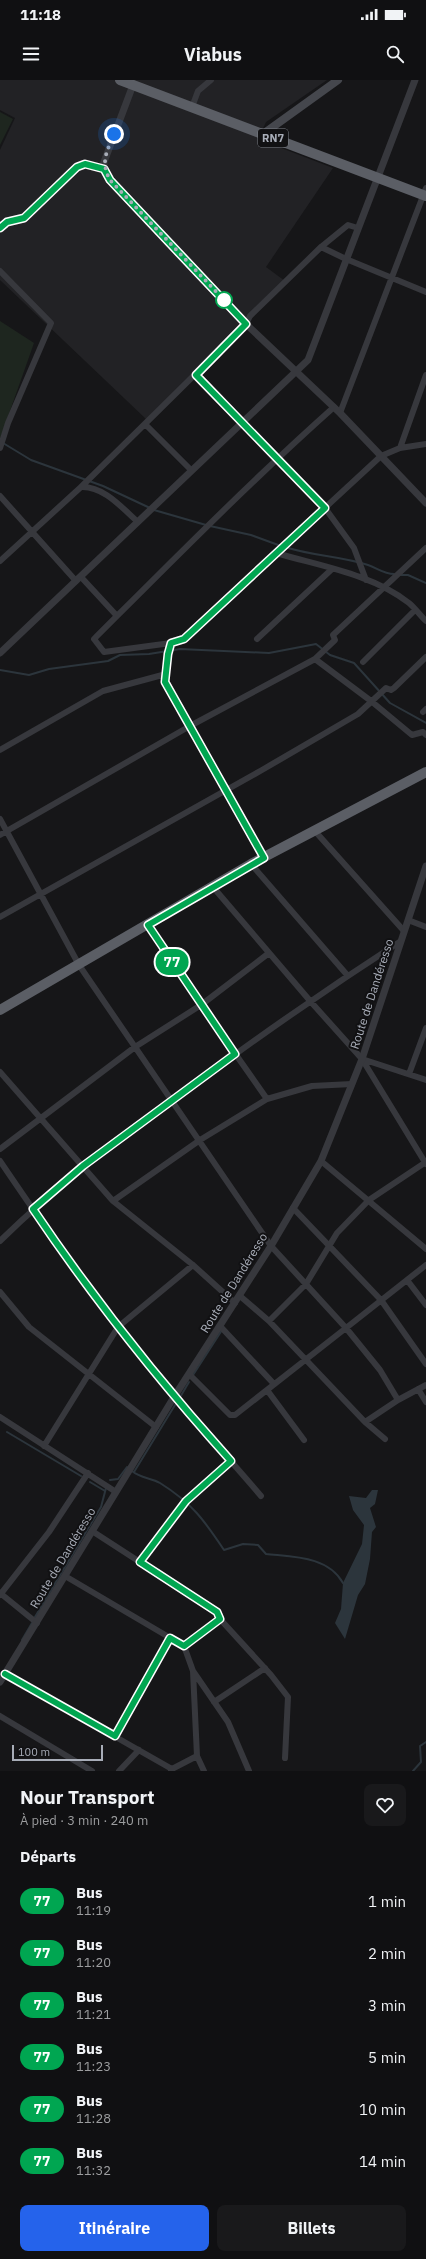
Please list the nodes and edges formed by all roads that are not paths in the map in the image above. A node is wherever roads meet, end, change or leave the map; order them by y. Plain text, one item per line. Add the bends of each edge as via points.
1 (120, 80) edge
2 (211, 80) edge
3 (338, 80) edge
4 (415, 80) edge
5 (133, 84) junction
6 (192, 107) junction
7 (263, 134) junction
8 (104, 169) junction
9 (377, 178) junction
10 (425, 193) edge
11 (0, 228) edge
12 (358, 228) junction
13 (321, 247) junction
14 (346, 259) junction
15 (0, 271) edge
16 (392, 277) junction
17 (426, 292) edge
18 (246, 324) junction
19 (297, 371) junction
20 (196, 375) junction
21 (426, 375) edge
22 (334, 407) junction
23 (340, 413) junction
24 (241, 422) junction
25 (145, 424) junction
26 (426, 444) edge
27 (0, 448) edge
28 (400, 448) junction
29 (381, 456) junction
30 (276, 459) junction
31 (191, 470) junction
32 (81, 486) junction
33 (0, 496) edge
34 (426, 504) edge
35 (325, 508) junction
36 (138, 522) junction
37 (34, 531) junction
38 (426, 548) edge
39 (276, 553) junction
40 (0, 560) edge
41 (332, 569) junction
42 (79, 579) junction
43 (366, 580) junction
44 (383, 587) junction
45 (415, 610) junction
46 (117, 616) junction
47 (426, 621) edge
48 (257, 639) dead end
49 (171, 645) junction
50 (0, 653) edge
51 (426, 657) edge
52 (315, 659) junction
53 (363, 662) dead end
54 (166, 674) junction
55 (372, 700) junction
56 (190, 726) junction
57 (426, 735) edge
58 (0, 750) edge
59 (426, 772) edge
60 (226, 790) junction
61 (0, 819) edge
62 (314, 830) junction
63 (7, 831) junction
64 (0, 835) edge
65 (264, 858) junction
66 (251, 864) junction
67 (426, 866) edge
68 (213, 887) junction
69 (41, 894) junction
70 (0, 917) edge
71 (408, 920) junction
72 (148, 925) junction
73 (426, 927) edge
74 (404, 931) junction
75 (401, 942) junction
76 (269, 953) junction
77 (79, 965) junction
78 (348, 976) junction
79 (311, 1002) junction
80 (201, 1005) junction
81 (0, 1010) edge
82 (426, 1028) edge
83 (135, 1047) junction
84 (235, 1054) junction
85 (362, 1058) junction
86 (0, 1073) edge
87 (409, 1074) junction
88 (426, 1080) edge
89 (352, 1084) junction
90 (267, 1099) junction
91 (172, 1100) junction
92 (41, 1117) junction
93 (200, 1140) junction
94 (0, 1149) edge
95 (0, 1161) edge
96 (321, 1161) junction
97 (426, 1163) edge
98 (83, 1166) junction
99 (369, 1200) junction
100 (113, 1201) junction
101 (292, 1208) junction
102 (33, 1209) junction
103 (0, 1241) edge
104 (271, 1246) junction
105 (329, 1246) junction
106 (426, 1249) edge
107 (193, 1265) junction
108 (426, 1265) edge
109 (407, 1280) junction
110 (306, 1284) junction
111 (0, 1292) edge
112 (240, 1296) junction
113 (381, 1300) junction
114 (235, 1303) junction
115 (426, 1305) edge
116 (269, 1321) junction
117 (220, 1326) junction
118 (118, 1327) junction
119 (346, 1328) junction
120 (305, 1360) junction
121 (426, 1364) edge
122 (189, 1374) junction
123 (89, 1377) junction
124 (274, 1384) junction
125 (426, 1385) edge
126 (418, 1389) junction
127 (267, 1390) junction
128 (174, 1397) junction
129 (398, 1400) junction
130 (426, 1402) edge
131 (0, 1417) edge
132 (365, 1422) junction
133 (156, 1427) junction
134 (385, 1439) dead end
135 (304, 1440) dead end
136 (44, 1446) junction
137 (231, 1461) junction
138 (88, 1473) junction
139 (116, 1492) junction
140 (261, 1496) dead end
141 (92, 1531) junction
142 (140, 1562) junction
143 (65, 1576) junction
144 (0, 1594) edge
145 (220, 1619) junction
146 (37, 1623) junction
147 (170, 1638) junction
148 (184, 1646) junction
149 (265, 1668) junction
150 (193, 1671) junction
151 (5, 1674) junction
152 (0, 1682) edge
153 (214, 1702) junction
154 (0, 1716) edge
155 (115, 1736) junction
156 (139, 1750) junction
157 (197, 1756) junction
158 (285, 1758) dead end
159 (171, 1770) edge
160 (92, 1771) edge
161 (119, 1771) edge
162 (204, 1771) edge
163 (249, 1771) edge

1 - 5 highway, RN7
2 - 6 street via 198,91
3 - 7 main road
4 - 9 street
5 - 6 highway, RN7
5 - 8 street via 104,162
6 - 7 highway, RN7
7 - 9 highway, RN7
8 - 11 street via 85,164 77,167 24,218 7,222
8 - 18 street via 110,180
9 - 10 highway, RN7
9 - 12 street
10 - 16 street
12 - 13 street via 348,225
12 - 14 street
13 - 14 street
13 - 18 street via 250,316
14 - 16 street
14 - 19 street via 308,360
15 - 27 street via 51,324
16 - 17 street
16 - 23 street
18 - 19 street
18 - 20 street
19 - 22 street
19 - 24 street
20 - 24 street
20 - 25 street
21 - 28 street
22 - 23 street
22 - 30 street
23 - 29 street
24 - 30 street
24 - 31 street
25 - 31 street
25 - 32 street
26 - 28 street
28 - 29 street
29 - 34 street
29 - 35 street
30 - 35 street
30 - 46 street
31 - 36 street
32 - 36 street via 102,492
32 - 37 street
33 - 37 street
35 - 39 street
35 - 43 street via 354,548
36 - 42 street
37 - 40 street
37 - 42 street
38 - 44 street
39 - 41 street
39 - 49 street via 184,639
41 - 43 street
41 - 48 street
42 - 46 street
42 - 50 street
43 - 44 street
44 - 45 street via 409,603
44 - 52 street via 333,635 335,640
45 - 47 street
45 - 53 street
46 - 49 street via 94,639 104,652
49 - 54 street
51 - 55 street via 392,690 386,688
52 - 55 street
52 - 56 street
54 - 56 street via 165,682
54 - 58 street via 103,691
55 - 57 street via 412,735 423,732
55 - 60 street via 358,714
56 - 60 street
56 - 63 street
59 - 62 highway
60 - 65 street
60 - 69 street
61 - 63 street
62 - 65 highway
62 - 74 street
63 - 64 street
63 - 69 street
65 - 66 highway
66 - 68 highway
66 - 78 street
67 - 71 street, Route de Dandéresso
68 - 72 highway
68 - 76 street
69 - 70 street
69 - 77 street
71 - 73 street
71 - 74 street, Route de Dandéresso
72 - 77 highway
72 - 80 street
74 - 75 street, Route de Dandéresso
75 - 78 street
75 - 85 street, Route de Dandéresso
76 - 79 street
76 - 80 street
77 - 81 highway
77 - 83 street
78 - 79 street
79 - 84 street
79 - 85 street
80 - 83 street
80 - 84 street
82 - 87 street
83 - 91 street
83 - 92 street
84 - 90 street
84 - 91 street
85 - 87 street
85 - 89 street, Route de Dandéresso
85 - 97 street
86 - 92 street
87 - 88 street
89 - 90 street via 312,1086
89 - 96 street, Route de Dandéresso
90 - 93 street
91 - 93 street
91 - 98 street
92 - 94 street
92 - 98 street
93 - 100 street
93 - 104 street
95 - 102 street
96 - 99 street
96 - 101 street, Route de Dandéresso
97 - 99 street
98 - 100 street
98 - 102 street
99 - 105 street via 337,1233
99 - 106 street
100 - 107 street
101 - 104 street, Route de Dandéresso
101 - 105 street
102 - 103 street
102 - 118 street
104 - 110 street
104 - 112 street, Route de Dandéresso
105 - 110 street
105 - 113 street
107 - 114 street
107 - 118 street
108 - 109 street
109 - 113 street
109 - 115 street
110 - 116 street
110 - 119 street
111 - 123 street via 29,1327
112 - 114 street, Route de Dandéresso
112 - 116 street
113 - 119 street
113 - 121 street
114 - 117 street, Route de Dandéresso
116 - 120 street
117 - 122 street, Route de Dandéresso
117 - 124 street
118 - 123 street
118 - 128 street
119 - 120 street
119 - 129 street via 380,1370
120 - 124 street
120 - 132 street
122 - 127 street via 230,1415 240,1412
122 - 128 street, Route de Dandéresso
123 - 133 street
123 - 136 street
124 - 127 street
125 - 126 street
126 - 129 street
126 - 130 street
127 - 135 street
128 - 133 street, Route de Dandéresso
128 - 137 street
129 - 132 street
131 - 136 street
132 - 134 street
133 - 139 street, Route de Dandéresso
136 - 138 street
137 - 140 street
137 - 142 street via 186,1501
138 - 139 street
138 - 144 street via 49,1532
139 - 141 street, Route de Dandéresso
141 - 142 street
141 - 143 street, Route de Dandéresso
142 - 145 street via 217,1612
143 - 146 street, Route de Dandéresso
143 - 147 street
144 - 146 street
145 - 148 street
145 - 149 street
146 - 151 street, Route de Dandéresso
147 - 148 street
147 - 155 street
148 - 150 street
149 - 153 street
149 - 158 street via 288,1696
150 - 153 street
150 - 157 street
151 - 152 street, Route de Dandéresso
151 - 155 street
153 - 163 street via 228,1722
154 - 160 street
155 - 156 street
156 - 159 street
156 - 161 street
157 - 159 street
157 - 162 street

